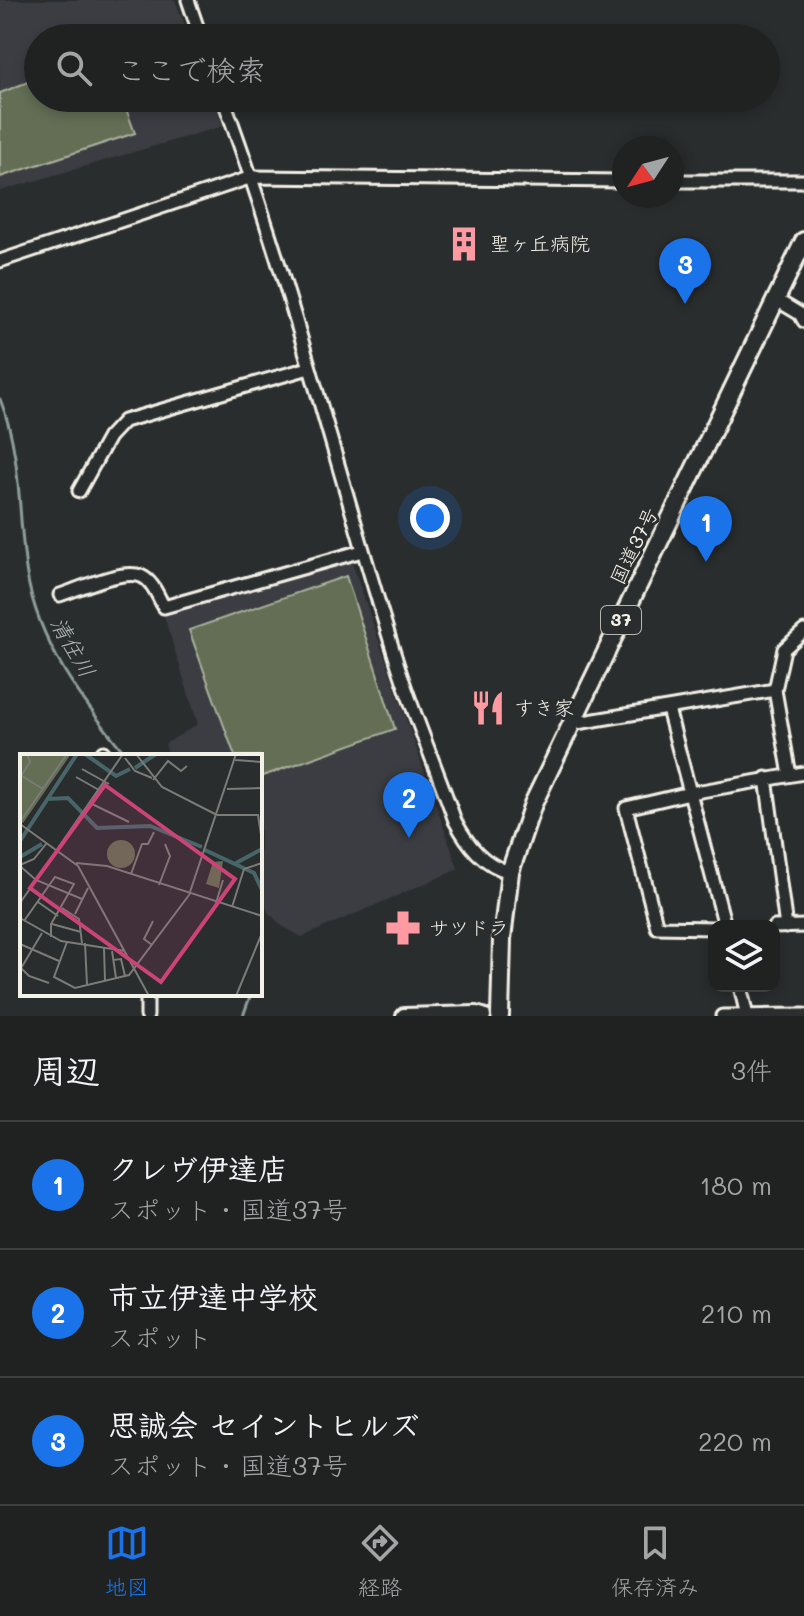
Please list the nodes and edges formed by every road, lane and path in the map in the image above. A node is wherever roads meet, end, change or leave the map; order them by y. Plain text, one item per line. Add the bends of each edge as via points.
1 (188, 0) edge
2 (196, 24) edge
3 (228, 112) edge
4 (252, 177) junction
5 (612, 181) edge
6 (684, 181) edge
7 (804, 181) edge
8 (804, 241) edge
9 (0, 261) edge
10 (775, 299) junction
11 (804, 321) edge
12 (309, 368) junction
13 (79, 491) dead end
14 (362, 551) junction
15 (60, 595) dead end
16 (804, 631) edge
17 (775, 690) junction
18 (668, 709) junction
19 (571, 724) junction
20 (804, 773) edge
21 (790, 775) junction
22 (766, 778) junction
23 (690, 793) junction
24 (510, 872) junction
25 (723, 920) edge
26 (779, 920) edge
27 (804, 926) edge
28 (780, 927) edge
29 (708, 928) edge
30 (741, 992) edge
31 (804, 1015) edge
32 (404, 1016) edge
33 (483, 1016) edge
34 (500, 1016) edge
35 (722, 1016) edge
36 (747, 1016) edge

1 - 2 street
3 - 4 street
4 - 5 street
4 - 9 street
4 - 12 street
6 - 7 street
8 - 10 highway, 国道37号 / 37
10 - 11 street
10 - 19 highway, 国道37号 / 37
12 - 13 street via 124,421
12 - 14 street
14 - 15 street via 164,607 141,577 122,575
14 - 24 street via 455,821 479,855 494,868
16 - 17 street via 784,649
17 - 18 street
17 - 21 street
18 - 19 street
18 - 23 street
19 - 24 highway, 国道37号 / 37 via 533,804
20 - 21 street
21 - 22 street
22 - 23 street
22 - 26 street
23 - 25 street
23 - 29 street via 626,808 657,927
24 - 34 highway, 国道37号 / 37
27 - 28 street
30 - 36 street
31 - 36 street
32 - 33 main road
35 - 36 street

